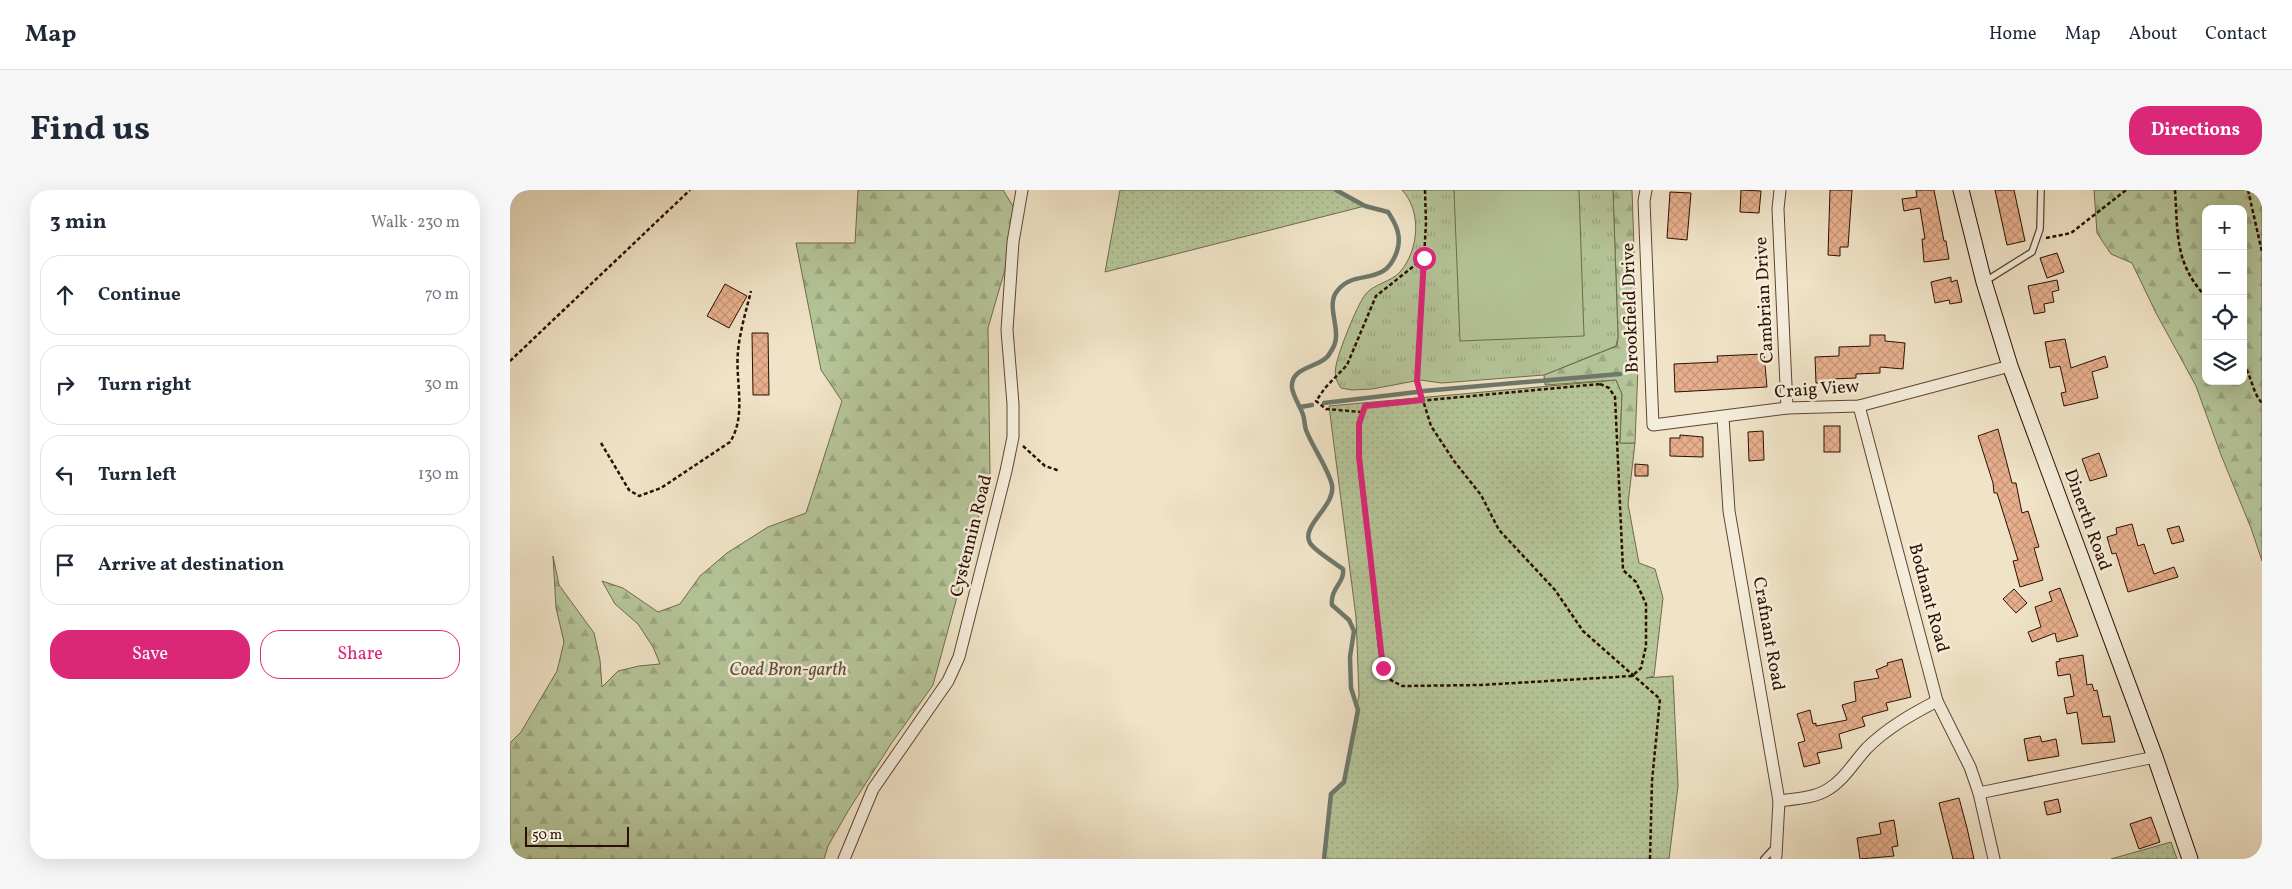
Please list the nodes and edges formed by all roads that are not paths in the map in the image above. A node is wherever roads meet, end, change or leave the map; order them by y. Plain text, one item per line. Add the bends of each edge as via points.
1 (1022, 190) edge
2 (1646, 190) edge
3 (1780, 190) edge
4 (1961, 190) edge
5 (2041, 190) edge
6 (1984, 282) junction
7 (2010, 366) junction
8 (1859, 406) junction
9 (1788, 408) junction
10 (1723, 417) junction
11 (1653, 425) joint
12 (1937, 701) junction
13 (2155, 757) junction
14 (1979, 793) junction
15 (1779, 802) junction
16 (1776, 851) joint
17 (844, 859) edge
18 (1764, 859) edge
19 (1994, 859) edge
20 (2190, 859) edge

1 - 17 street, Cystennin Road via 1013,242 1007,330 1013,437 959,657 948,681 873,789
2 - 11 street, Brookfield Drive
3 - 9 street, Cambrian Drive via 1778,209
4 - 6 street, Dinerth Road
5 - 6 lane via 2041,217 2032,252
6 - 7 street, Dinerth Road
7 - 8 street, Craig View
7 - 13 street, Dinerth Road
8 - 9 street, Craig View
8 - 12 street, Bodnant Road
9 - 10 street, Craig View
10 - 11 street, Craig View
10 - 15 street, Crafnant Road via 1729,511
12 - 14 street, Bodnant Road via 1970,767
12 - 15 street via 1884,733 1841,780 1827,790
13 - 14 street
13 - 20 street, Dinerth Road
14 - 19 street, Bodnant Road
15 - 16 street, Crafnant Road
16 - 18 lane

